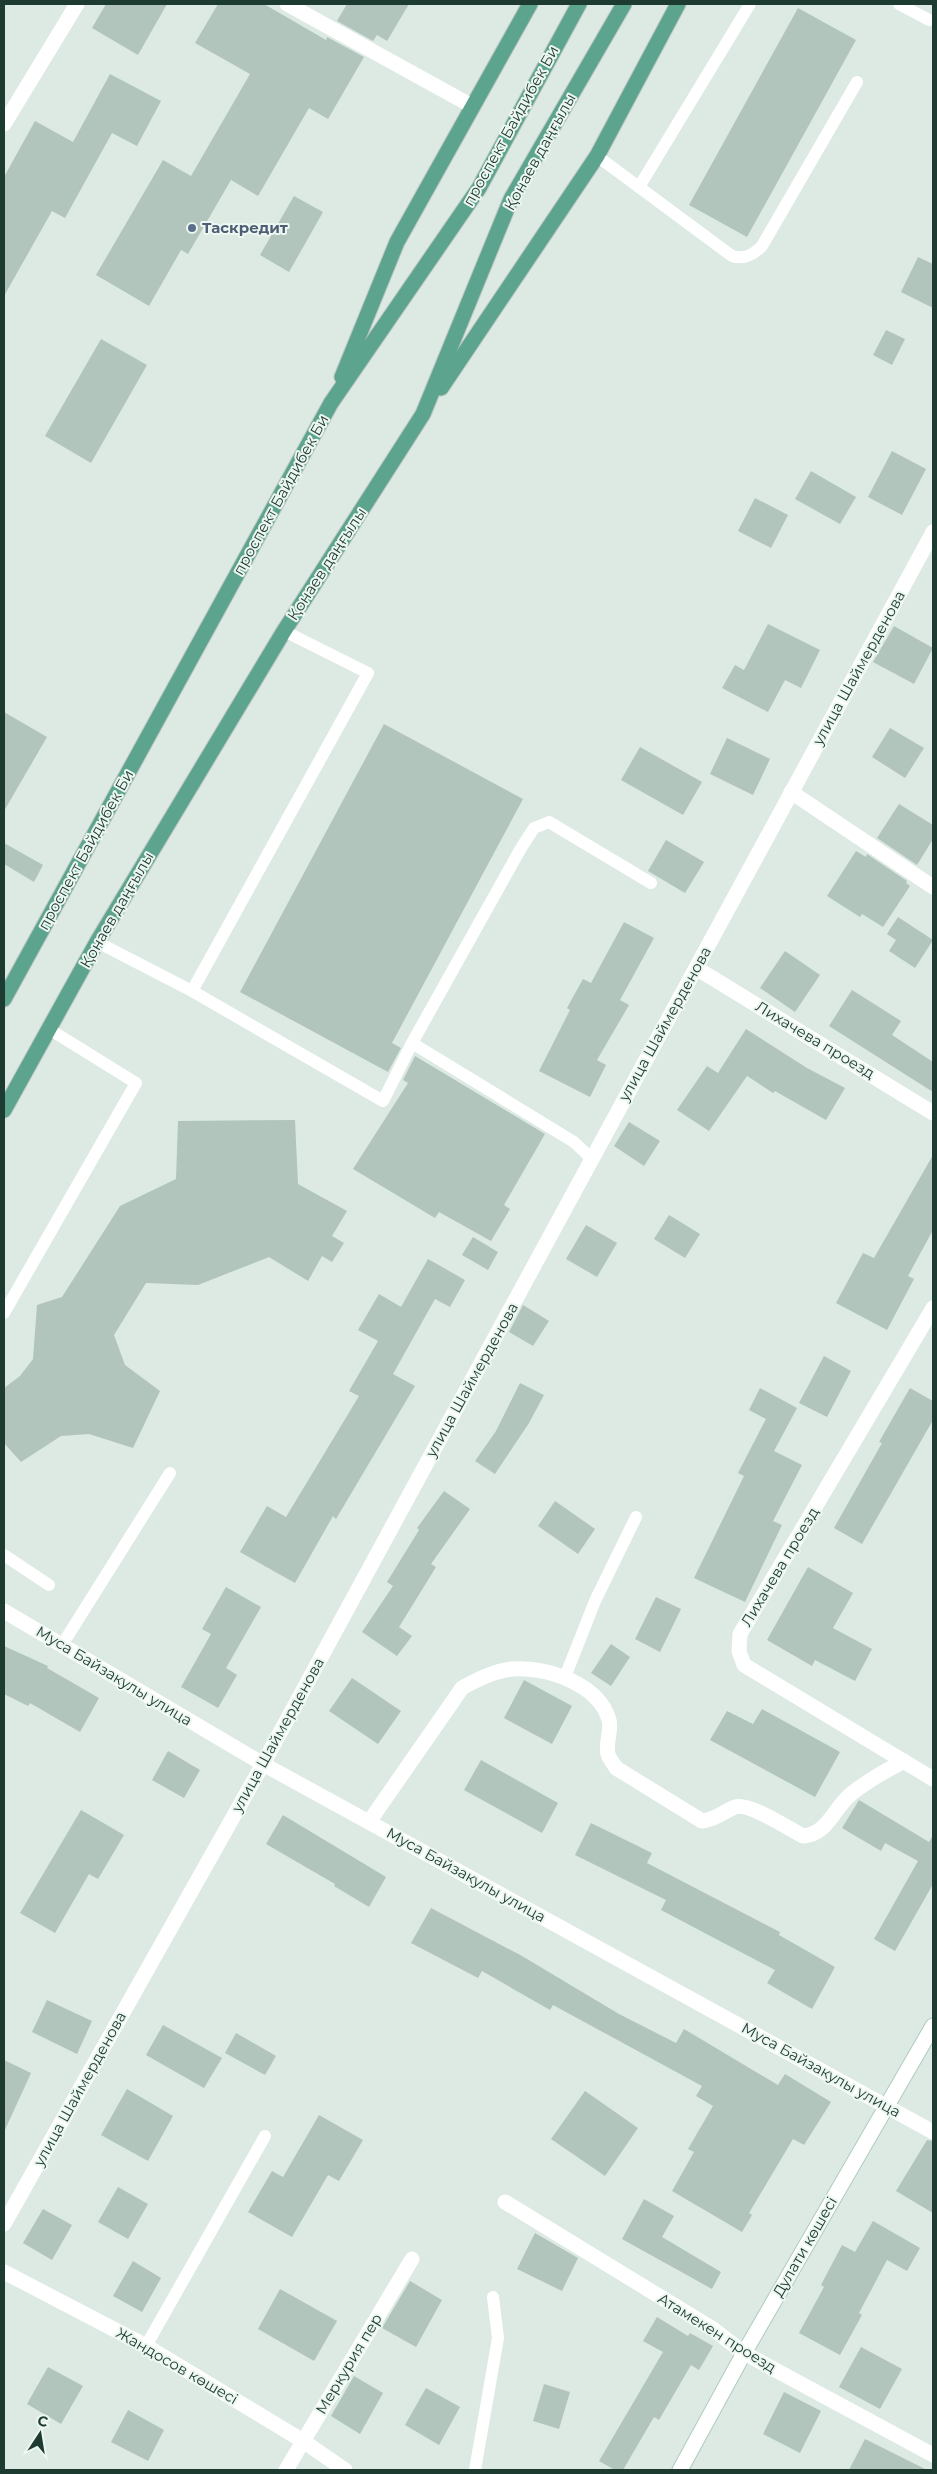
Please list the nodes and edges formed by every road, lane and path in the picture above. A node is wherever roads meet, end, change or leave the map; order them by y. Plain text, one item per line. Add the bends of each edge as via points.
1 (76, 4) edge
2 (287, 4) edge
3 (530, 4) edge
4 (579, 4) edge
5 (624, 4) edge
6 (678, 4) edge
7 (750, 4) edge
8 (899, 4) edge
9 (929, 20) dead end
10 (857, 82) dead end
11 (472, 106) junction
12 (4, 124) edge
13 (598, 156) junction
14 (639, 187) junction
15 (331, 404) junction
16 (423, 414) junction
17 (933, 532) edge
18 (284, 631) junction
19 (791, 792) junction
20 (651, 883) dead end
21 (933, 887) edge
22 (97, 942) junction
23 (696, 968) junction
24 (192, 992) junction
25 (4, 999) edge
26 (49, 1029) junction
27 (412, 1043) junction
28 (4, 1110) edge
29 (933, 1113) edge
30 (592, 1159) junction
31 (933, 1308) edge
32 (4, 1313) edge
33 (170, 1473) dead end
34 (636, 1517) dead end
35 (4, 1555) edge
36 (49, 1585) dead end
37 (4, 1611) edge
38 (62, 1645) junction
39 (565, 1678) junction
40 (904, 1762) junction
41 (263, 1764) junction
42 (933, 1779) edge
43 (369, 1822) junction
44 (933, 2026) edge
45 (886, 2106) junction
46 (933, 2132) edge
47 (265, 2136) dead end
48 (505, 2202) dead end
49 (4, 2224) edge
50 (412, 2259) dead end
51 (4, 2272) edge
52 (493, 2297) dead end
53 (146, 2346) junction
54 (744, 2353) junction
55 (303, 2441) junction
56 (933, 2455) edge
57 (286, 2470) edge
58 (345, 2470) edge
59 (475, 2470) edge
60 (680, 2470) edge

1 - 12 street
2 - 11 street
3 - 11 main road
4 - 15 main road, проспект Байдибек Би via 479,188
5 - 16 main road, Қонаев даңғылы via 511,199
6 - 13 main road
7 - 14 lane
8 - 9 lane
10 - 14 lane via 762,246 749,256 740,259 732,256
11 - 15 main road via 397,242
13 - 14 lane
13 - 16 main road
15 - 25 main road, проспект Байдибек Би
16 - 18 main road, Қонаев даңғылы
17 - 19 street, улица Шаймерденова
18 - 22 main road, Қонаев даңғылы
18 - 24 lane via 368,673
19 - 21 street
19 - 23 street, улица Шаймерденова
20 - 27 lane via 549,822 534,828
22 - 24 lane
22 - 26 main road, Қонаев даңғылы
23 - 29 street, Лихачева проезд
23 - 30 street, улица Шаймерденова
24 - 27 lane via 383,1101
26 - 28 main road, Қонаев даңғылы
26 - 32 lane via 136,1083
27 - 30 lane via 574,1142
30 - 41 street, улица Шаймерденова
31 - 40 street, Лихачева проезд via 740,1634 739,1651 744,1665
33 - 38 lane
34 - 39 lane via 595,1601
35 - 36 lane
37 - 38 street, Муса Байзакулы улица
38 - 41 street, Муса Байзакулы улица
39 - 40 street via 586,1690 602,1705 610,1721 608,1755 616,1768 702,1822 715,1820 736,1807 747,1806 803,1836 812,1835 821,1830 848,1796 871,1778
39 - 43 street via 538,1670 513,1669 484,1676 462,1688
40 - 42 street, Лихачева проезд
41 - 43 street, Муса Байзакулы улица
41 - 49 street, улица Шаймерденова
43 - 45 street, Муса Байзакулы улица
44 - 45 street, Дулати көшесі
45 - 46 street, Муса Байзакулы улица
45 - 54 street, Дулати көшесі
47 - 53 lane
48 - 54 street, Атамекен проезд via 713,2329
50 - 55 street, Меркурия пер
51 - 53 street, Жандосов көшесі
52 - 59 lane via 498,2338
53 - 55 street, Жандосов көшесі
54 - 56 street, Атамекен проезд
54 - 60 street, Дулати көшесі
55 - 57 street, Меркурия пер
55 - 58 street, Жандосов көшесі

